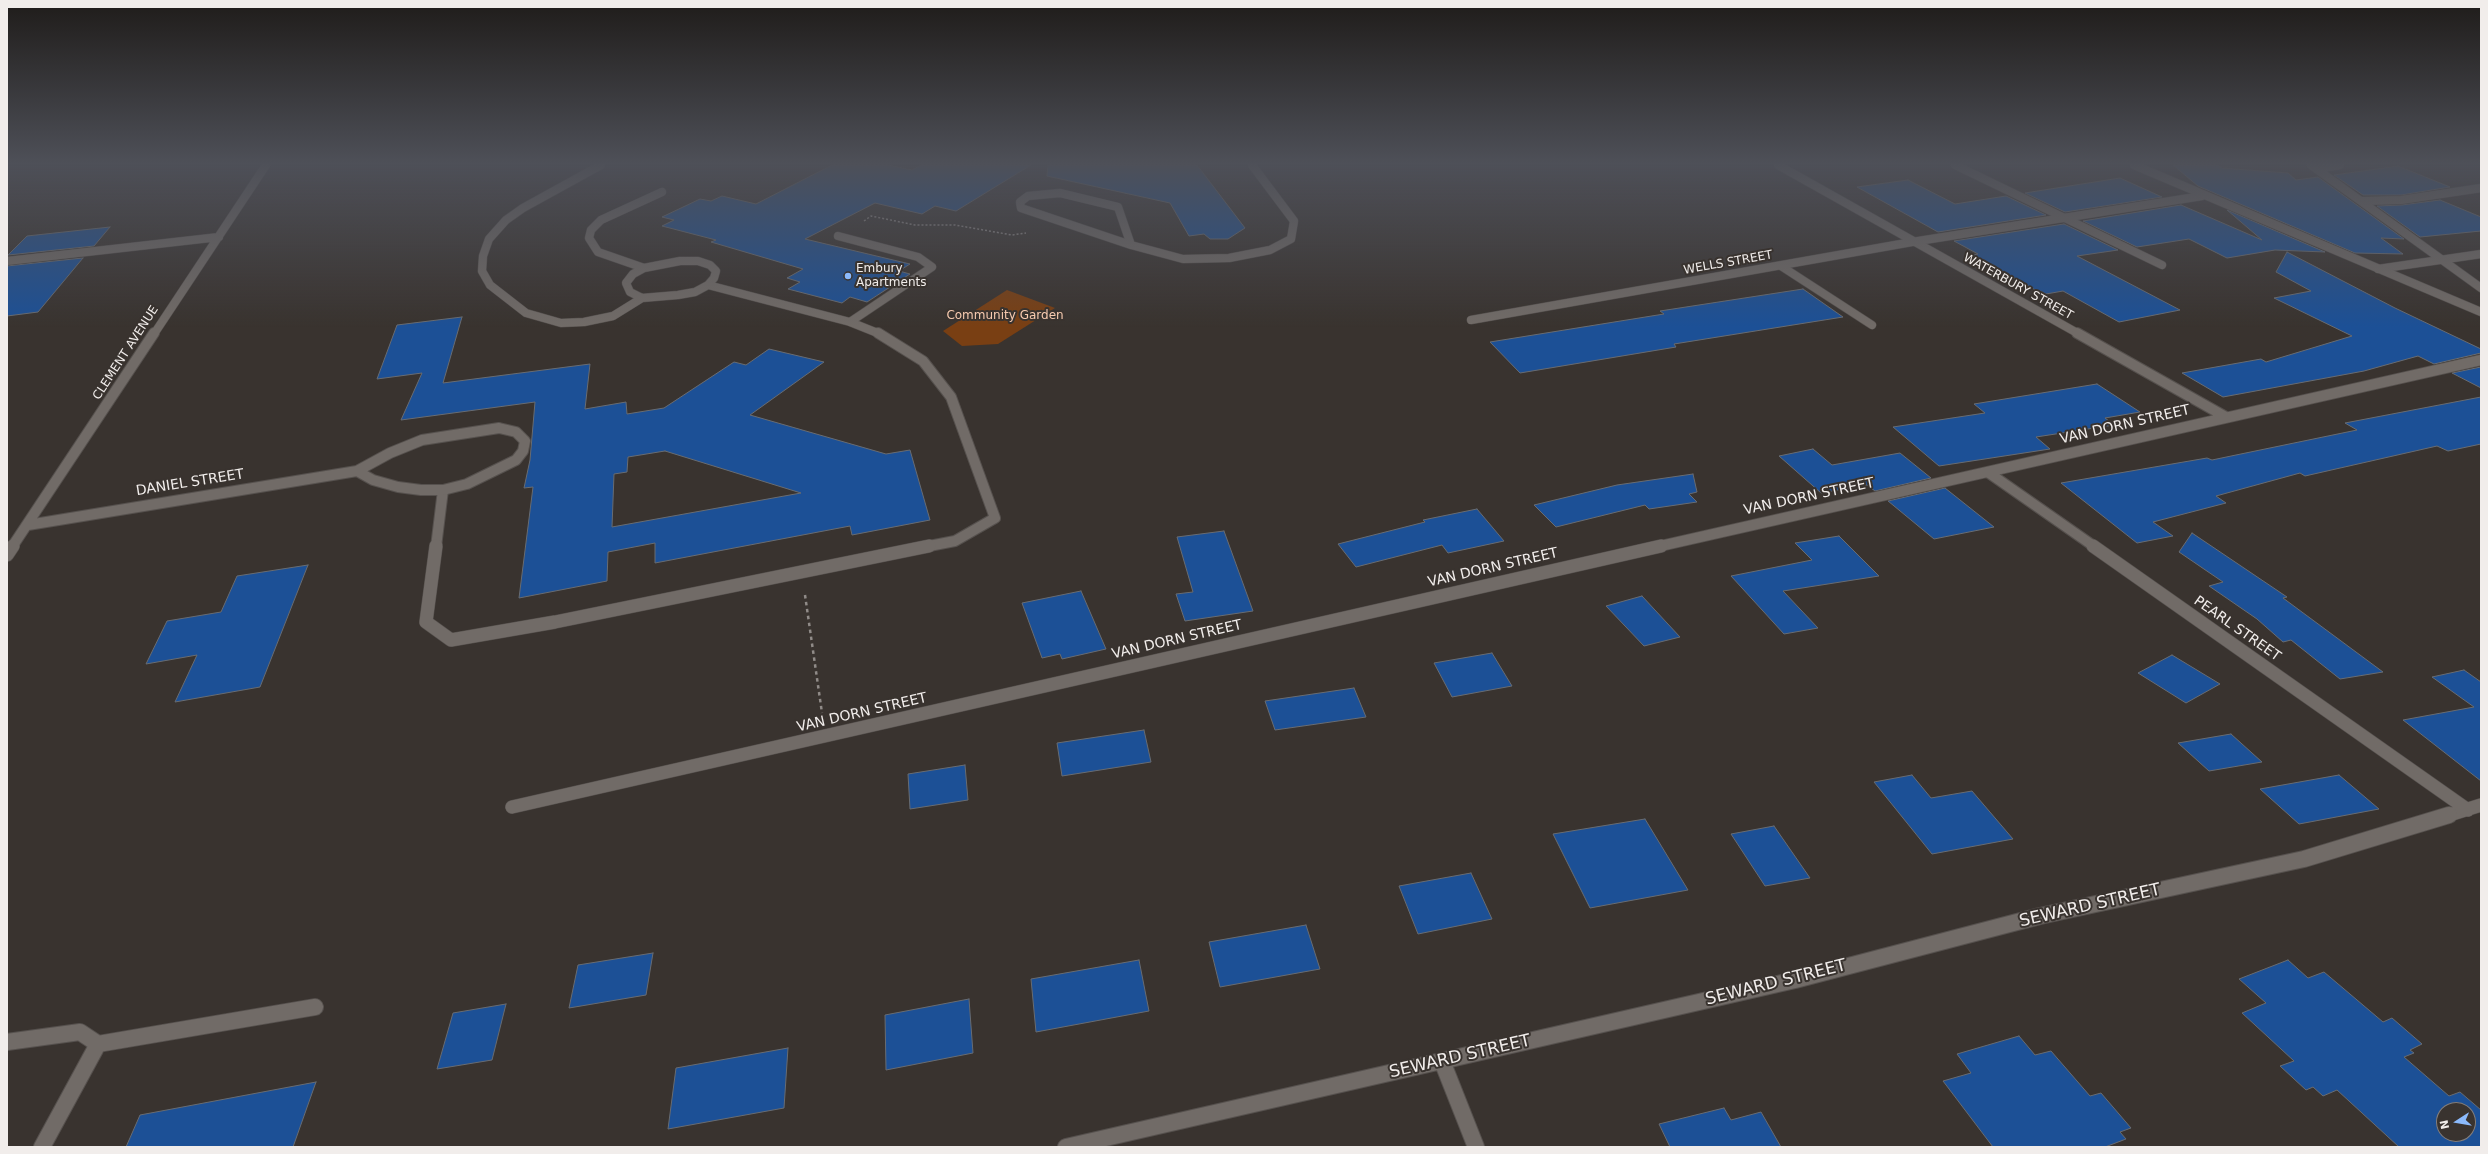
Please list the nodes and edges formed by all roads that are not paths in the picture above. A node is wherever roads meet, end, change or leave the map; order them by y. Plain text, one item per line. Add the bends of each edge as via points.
1 (230, 219) edge
2 (508, 219) edge
3 (603, 219) edge
4 (1053, 219) edge
5 (1122, 219) edge
6 (1292, 219) edge
7 (1872, 219) edge
8 (2054, 219) edge
9 (2069, 219) edge
10 (2258, 219) edge
11 (2387, 219) edge
12 (219, 236) junction
13 (838, 236) road end
14 (1912, 242) junction
15 (1131, 245) junction
16 (2481, 254) edge
17 (2443, 260) junction
18 (7, 261) edge
19 (2162, 265) dead end
20 (1781, 266) junction
21 (644, 268) junction
22 (2378, 268) junction
23 (708, 285) junction
24 (2481, 288) edge
25 (642, 298) junction
26 (2481, 312) edge
27 (1471, 320) dead end
28 (850, 322) junction
29 (1872, 325) dead end
30 (2481, 360) edge
31 (2226, 417) junction
32 (357, 471) junction
33 (1989, 473) junction
34 (443, 490) junction
35 (28, 525) junction
36 (7, 555) edge
37 (512, 807) dead end
38 (2474, 808) edge
39 (315, 1007) dead end
40 (7, 1042) edge
41 (98, 1044) junction
42 (1442, 1061) junction
43 (42, 1147) edge
44 (1066, 1147) edge
45 (1476, 1147) edge

1 - 12 street, CLEMENT AVENUE
2 - 25 street via 489,239 483,256 482,270 490,285 526,313 550,321 584,322 613,316
3 - 21 street via 591,230 589,238 598,252
4 - 15 street
5 - 15 street
6 - 15 street via 1291,239 1270,250 1229,258 1183,259
7 - 14 street, WATERBURY STREET
8 - 14 street, WELLS STREET
9 - 19 street
10 - 22 street
11 - 17 street
12 - 18 street
12 - 35 street, CLEMENT AVENUE
13 - 28 street via 918,257 932,267
14 - 20 street, WELLS STREET
14 - 31 street, WATERBURY STREET
16 - 17 street
17 - 22 street
17 - 24 street
20 - 27 street, WELLS STREET
20 - 29 street
21 - 23 street via 680,261 698,261 710,265 716,271
21 - 25 street via 633,274 626,283 630,292
22 - 26 street
23 - 25 street via 695,292
23 - 28 street
28 - 34 street via 884,336 922,361 951,397 995,518 955,541 555,622 451,640 426,622
30 - 31 street, VAN DORN STREET
31 - 33 street, VAN DORN STREET
32 - 34 street, DANIEL STREET via 373,480 398,487
32 - 34 street, DANIEL STREET via 390,452 422,440 475,430 499,428 516,432 525,441 523,450 516,460 468,484
32 - 35 street, DANIEL STREET
33 - 37 street, VAN DORN STREET via 1480,586
33 - 38 street, PEARL STREET
35 - 36 street, CLEMENT AVENUE
38 - 42 street, SEWARD STREET via 2304,859 2040,916 1795,980
39 - 41 street
40 - 41 street via 80,1032
41 - 43 street
42 - 44 street, SEWARD STREET
42 - 45 street

